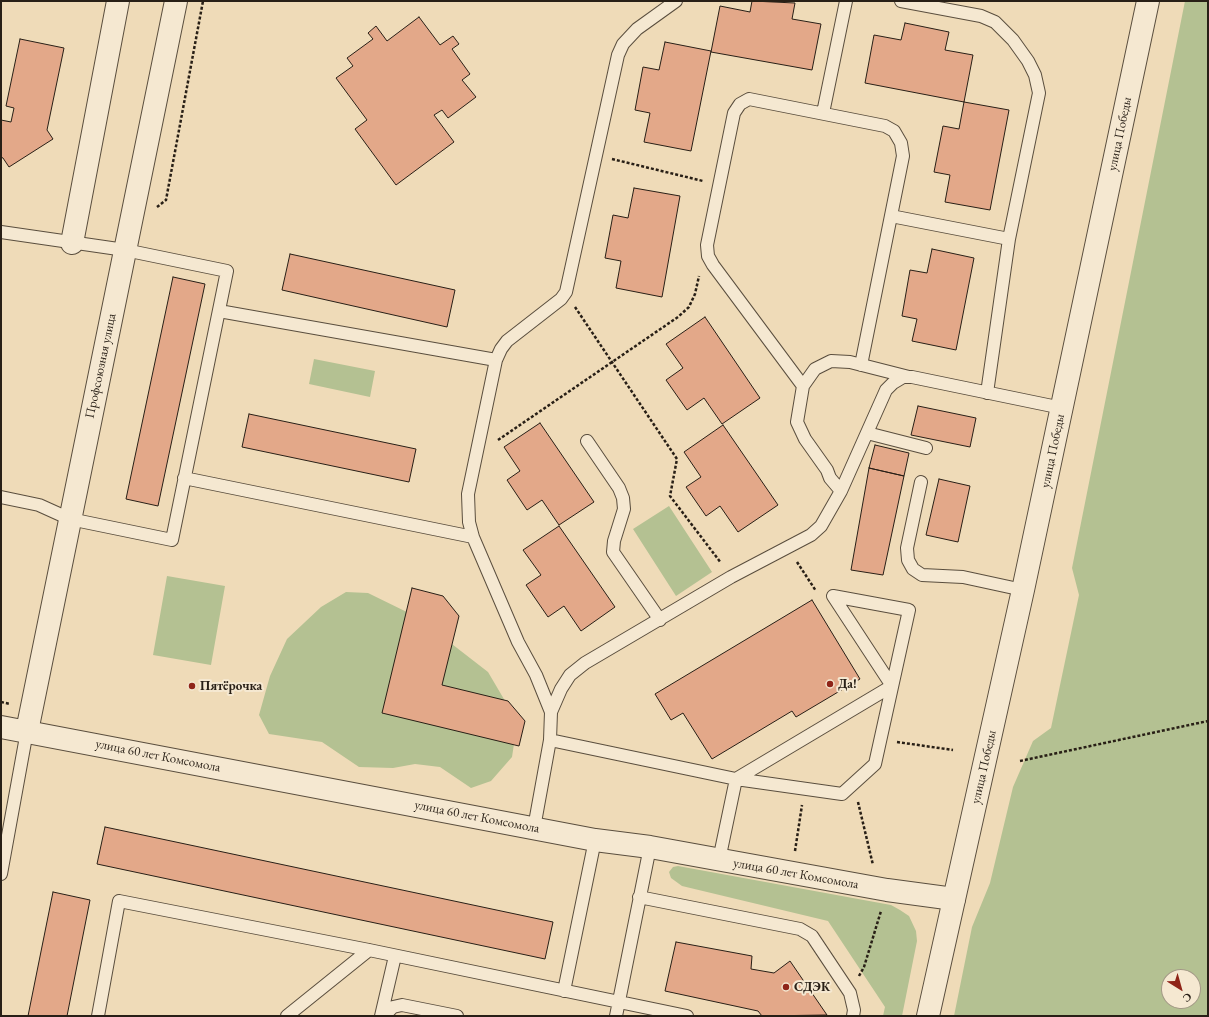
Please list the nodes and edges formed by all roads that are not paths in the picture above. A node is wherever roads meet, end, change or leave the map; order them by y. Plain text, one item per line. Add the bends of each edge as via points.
1 (118, 1) edge
2 (176, 1) edge
3 (676, 1) edge
4 (846, 1) edge
5 (901, 1) edge
6 (1148, 1) edge
7 (823, 114) junction
8 (891, 216) junction
9 (1, 232) edge
10 (1009, 239) junction
11 (72, 243) junction
12 (125, 250) junction
13 (219, 311) junction
14 (496, 360) junction
15 (861, 365) junction
16 (912, 377) junction
17 (803, 386) junction
18 (987, 393) junction
19 (1062, 408) junction
20 (867, 433) junction
21 (587, 441) dead end
22 (926, 448) dead end
23 (184, 478) junction
24 (921, 482) dead end
25 (841, 491) junction
26 (1, 497) edge
27 (70, 519) junction
28 (473, 537) junction
29 (1023, 590) junction
30 (660, 620) junction
31 (892, 686) junction
32 (551, 712) junction
33 (1, 727) edge
34 (27, 731) junction
35 (550, 740) junction
36 (736, 779) junction
37 (534, 828) junction
38 (595, 840) junction
39 (650, 847) junction
40 (719, 860) junction
41 (1, 874) edge
42 (639, 897) junction
43 (954, 899) junction
44 (369, 950) junction
45 (395, 956) junction
46 (564, 991) junction
47 (618, 1003) junction
48 (98, 1016) edge
49 (286, 1016) edge
50 (382, 1016) edge
51 (457, 1016) edge
52 (616, 1016) edge
53 (687, 1016) edge
54 (853, 1016) edge
55 (928, 1016) edge

1 - 11 street
2 - 12 street, Профсоюзная улица
3 - 14 lane via 637,30 623,44 618,55 566,292 561,299 507,341 500,349
4 - 7 lane
5 - 10 lane via 981,16 995,22 1013,40 1035,75 1039,93
6 - 19 street, улица Победы
7 - 8 lane via 886,126 894,131 903,156
7 - 17 lane via 749,98 740,104 734,113 707,245 708,256 713,265
8 - 10 lane
8 - 15 lane
9 - 11 lane
10 - 18 lane
11 - 12 lane
12 - 13 lane via 227,271
12 - 27 street, Профсоюзная улица
13 - 14 lane
13 - 23 lane
14 - 28 lane via 468,494 469,522
15 - 16 lane
15 - 17 lane via 831,361 815,369
16 - 18 lane
16 - 20 lane via 903,377 886,390
17 - 25 lane via 797,422 805,439
18 - 19 lane
19 - 29 street, улица Победы
20 - 22 lane
20 - 25 lane
21 - 30 lane via 624,498 624,509 613,552
23 - 27 lane via 172,540
23 - 28 lane
24 - 29 lane via 907,548 908,560 913,569 922,575 963,577
25 - 30 lane via 820,526 811,535 731,576
26 - 27 lane via 39,505
27 - 34 street, Профсоюзная улица
28 - 32 lane
29 - 43 street, улица Победы
30 - 32 lane via 585,663 570,675
31 - 31 lane via 833,596 909,610
31 - 36 lane
31 - 36 lane via 875,764 842,794
32 - 35 lane
33 - 34 street, улица 60 лет Комсомола
34 - 37 street, улица 60 лет Комсомола
34 - 41 lane
35 - 36 lane
35 - 37 lane
36 - 40 lane
37 - 38 street, улица 60 лет Комсомола
38 - 39 street, улица 60 лет Комсомола
38 - 46 lane
39 - 40 street, улица 60 лет Комсомола
39 - 42 lane
40 - 43 street, улица 60 лет Комсомола via 887,890
42 - 47 lane
42 - 54 lane via 800,928 812,936 850,993
43 - 55 street, улица Победы
44 - 45 lane
44 - 48 lane via 119,901
44 - 49 lane
45 - 46 lane
45 - 50 lane
46 - 47 lane
47 - 52 lane
47 - 53 lane
50 - 51 lane via 393,1007 402,1004

